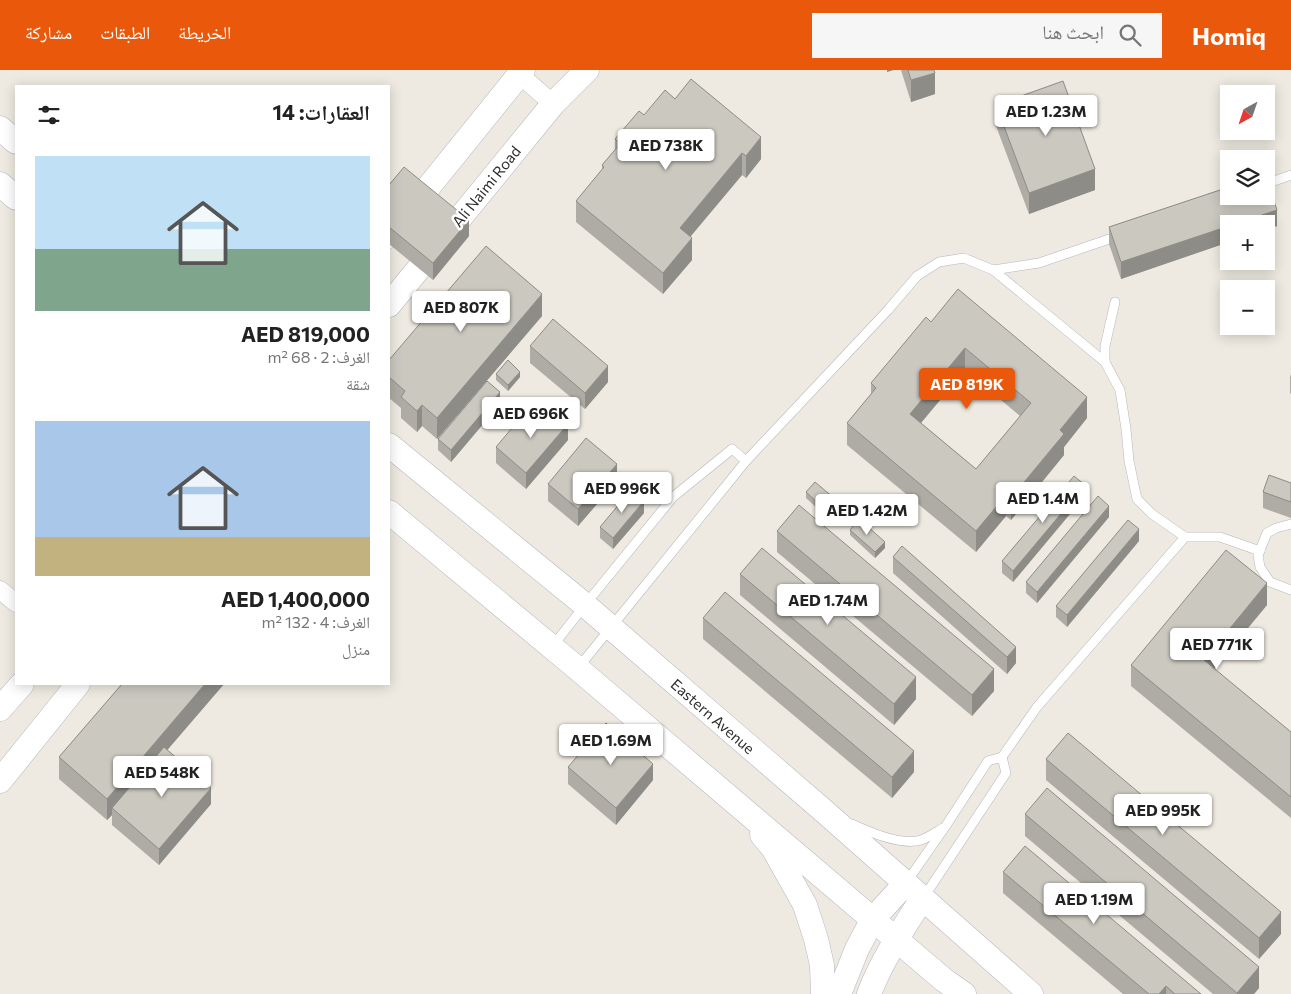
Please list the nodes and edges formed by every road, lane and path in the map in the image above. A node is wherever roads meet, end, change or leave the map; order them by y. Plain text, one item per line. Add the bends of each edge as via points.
1 (587, 70) edge
2 (519, 71) edge
3 (553, 104) junction
4 (0, 128) edge
5 (15, 141) edge
6 (1291, 175) edge
7 (1275, 181) edge
8 (0, 184) edge
9 (15, 197) edge
10 (1123, 234) edge
11 (390, 235) edge
12 (993, 270) junction
13 (1115, 302) dead end
14 (390, 303) edge
15 (1105, 362) junction
16 (390, 446) edge
17 (746, 461) junction
18 (390, 513) edge
19 (1291, 524) edge
20 (1185, 538) junction
21 (1260, 551) junction
22 (0, 590) edge
23 (1291, 590) edge
24 (15, 602) edge
25 (585, 605) junction
26 (611, 627) junction
27 (552, 648) junction
28 (577, 668) junction
29 (21, 685) edge
30 (77, 685) edge
31 (0, 709) edge
32 (1002, 757) junction
33 (0, 780) edge
34 (731, 798) junction
35 (825, 812) junction
36 (945, 827) junction
37 (914, 891) junction
38 (873, 920) junction
39 (896, 940) junction
40 (823, 994) edge
41 (838, 994) edge
42 (869, 994) edge
43 (964, 994) edge
44 (1030, 994) edge

1 - 3 main road, Ali Naimi Road
2 - 3 street
2 - 11 main road
3 - 14 main road, Ali Naimi Road
4 - 5 main road
6 - 7 lane
8 - 9 main road
10 - 12 lane via 1039,263
12 - 15 lane
12 - 17 lane via 964,258 939,262 917,276
13 - 15 lane via 1105,346
15 - 20 lane via 1120,390 1137,499
16 - 25 main road, Eastern Avenue
17 - 25 lane via 732,449 673,497
17 - 26 lane
18 - 27 main road
19 - 21 lane via 1267,533
20 - 21 lane via 1220,537
20 - 32 lane via 1037,707
21 - 23 lane via 1260,567 1270,582
22 - 24 street
25 - 26 main road, Eastern Avenue
25 - 27 lane
26 - 28 lane
26 - 35 main road, Eastern Avenue
27 - 28 main road
28 - 34 main road
29 - 31 main road
30 - 33 main road
32 - 36 lane via 988,761
32 - 37 lane via 1006,773
34 - 38 main road
34 - 40 main road via 773,848 805,905 822,965
35 - 36 lane via 878,835 901,840 920,840
35 - 37 main road, Eastern Avenue
36 - 37 lane
37 - 38 main road
37 - 39 main road
37 - 44 main road, Eastern Avenue
38 - 39 main road
38 - 41 main road
39 - 42 main road
39 - 43 main road

